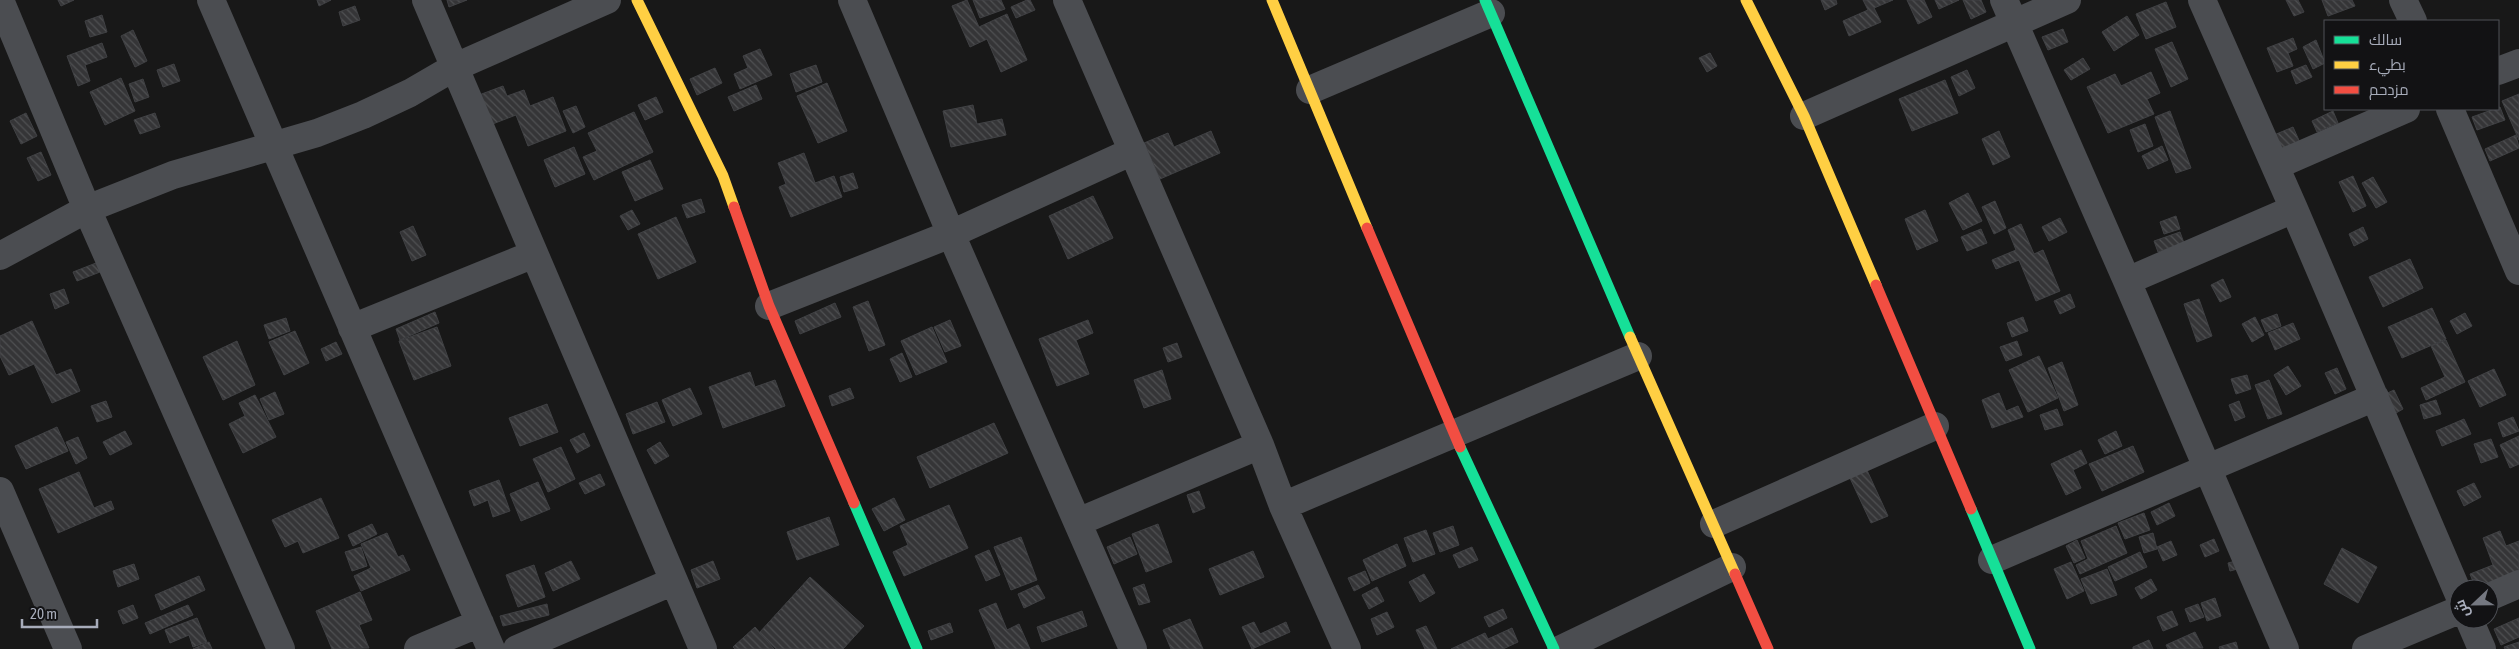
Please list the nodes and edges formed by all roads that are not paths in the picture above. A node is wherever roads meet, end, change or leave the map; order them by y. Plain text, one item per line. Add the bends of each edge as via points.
1 (0, 0) edge
2 (212, 0) edge
3 (426, 0) edge
4 (607, 0) edge
5 (637, 0) edge
6 (852, 0) edge
7 (1067, 0) edge
8 (1272, 0) edge
9 (1746, 0) edge
10 (2067, 0) edge
11 (2202, 0) edge
12 (2404, 0) edge
13 (1488, 6) edge
14 (2009, 12) edge
15 (2412, 20) edge
16 (2519, 63) edge
17 (453, 68) junction
18 (2499, 71) edge
19 (1310, 90) junction
20 (2404, 110) edge
21 (2450, 110) edge
22 (1804, 116) junction
23 (273, 144) junction
24 (1133, 151) junction
25 (2275, 166) junction
26 (87, 209) junction
27 (2294, 209) junction
28 (951, 234) junction
29 (534, 254) junction
30 (0, 256) edge
31 (2519, 271) edge
32 (2127, 281) junction
33 (770, 306) junction
34 (352, 328) junction
35 (1638, 356) junction
36 (2375, 397) junction
37 (1935, 426) junction
38 (1454, 435) junction
39 (1260, 445) junction
40 (2208, 468) junction
41 (0, 491) edge
42 (1283, 506) junction
43 (1078, 522) junction
44 (1714, 524) junction
45 (1992, 560) junction
46 (1732, 567) junction
47 (2452, 579) edge
48 (674, 581) junction
49 (2519, 584) edge
50 (2499, 593) edge
51 (2449, 614) edge
52 (480, 623) junction
53 (2473, 629) edge
54 (68, 649) edge
55 (281, 649) edge
56 (418, 649) edge
57 (491, 649) edge
58 (517, 649) edge
59 (703, 649) edge
60 (917, 649) edge
61 (1133, 649) edge
62 (1347, 649) edge
63 (1554, 649) edge
64 (1561, 649) edge
65 (1768, 649) edge
66 (2030, 649) edge
67 (2285, 649) edge
68 (2366, 649) edge
69 (2482, 649) edge

1 - 26 street
2 - 23 street
3 - 17 street
4 - 17 street
5 - 33 street via 723,176
6 - 28 street
7 - 24 street
8 - 19 street
9 - 22 street
10 - 14 street
11 - 25 street
12 - 15 street
13 - 19 street
13 - 35 street
14 - 22 street
14 - 32 street
16 - 18 street
17 - 23 street via 364,115 317,133
17 - 29 street
19 - 38 street
20 - 25 street
21 - 31 street
22 - 37 street
23 - 26 street via 173,175
23 - 34 street
24 - 28 street
24 - 39 street
25 - 27 street
26 - 30 street
26 - 55 street
27 - 32 street
27 - 36 street
28 - 33 street
28 - 43 street
29 - 34 street
29 - 48 street
32 - 40 street
33 - 60 street
34 - 52 street
35 - 38 street
35 - 44 street
36 - 40 street
36 - 47 street
37 - 44 street
37 - 45 street
38 - 42 street
38 - 63 street
39 - 42 street
39 - 43 street
40 - 45 street
40 - 67 street
41 - 54 street
42 - 62 street
43 - 61 street
44 - 46 street
45 - 66 street
46 - 64 street
46 - 65 street
48 - 58 street
48 - 59 street
49 - 50 street
51 - 68 street
52 - 56 street
52 - 57 street
53 - 69 street

